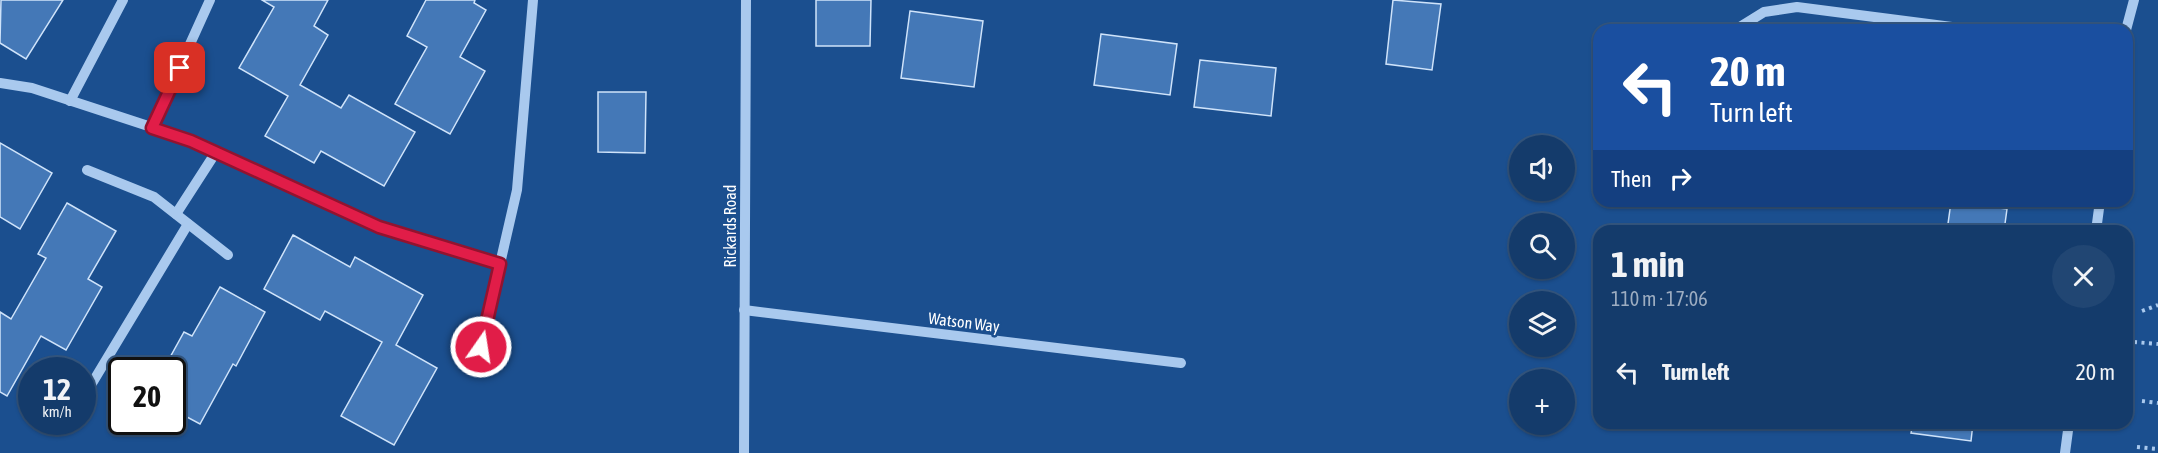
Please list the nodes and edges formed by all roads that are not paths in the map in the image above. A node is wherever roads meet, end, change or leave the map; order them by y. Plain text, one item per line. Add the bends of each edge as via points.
1 (123, 0) edge
2 (210, 0) edge
3 (533, 0) edge
4 (746, 0) edge
5 (2134, 0) edge
6 (1745, 24) edge
7 (1929, 24) edge
8 (2128, 24) edge
9 (0, 83) edge
10 (70, 101) junction
11 (152, 128) junction
12 (216, 152) junction
13 (87, 170) dead end
14 (2099, 207) edge
15 (176, 214) junction
16 (188, 224) junction
17 (2097, 225) edge
18 (228, 255) dead end
19 (500, 264) junction
20 (744, 310) junction
21 (1181, 363) dead end
22 (476, 368) dead end
23 (96, 377) edge
24 (2068, 429) edge
25 (744, 453) edge
26 (2065, 453) edge

1 - 10 street
2 - 11 street
3 - 19 street via 517,190
4 - 20 street, Rickards Road
5 - 8 street
6 - 7 street via 1764,12 1797,7
9 - 10 street via 32,88
10 - 11 street
11 - 12 street
12 - 15 street
12 - 19 street via 379,227
13 - 15 street via 154,197
14 - 17 street
15 - 16 street
16 - 18 street
16 - 23 street
19 - 22 street
20 - 21 street, Watson Way
20 - 25 street, Rickards Road
24 - 26 street

